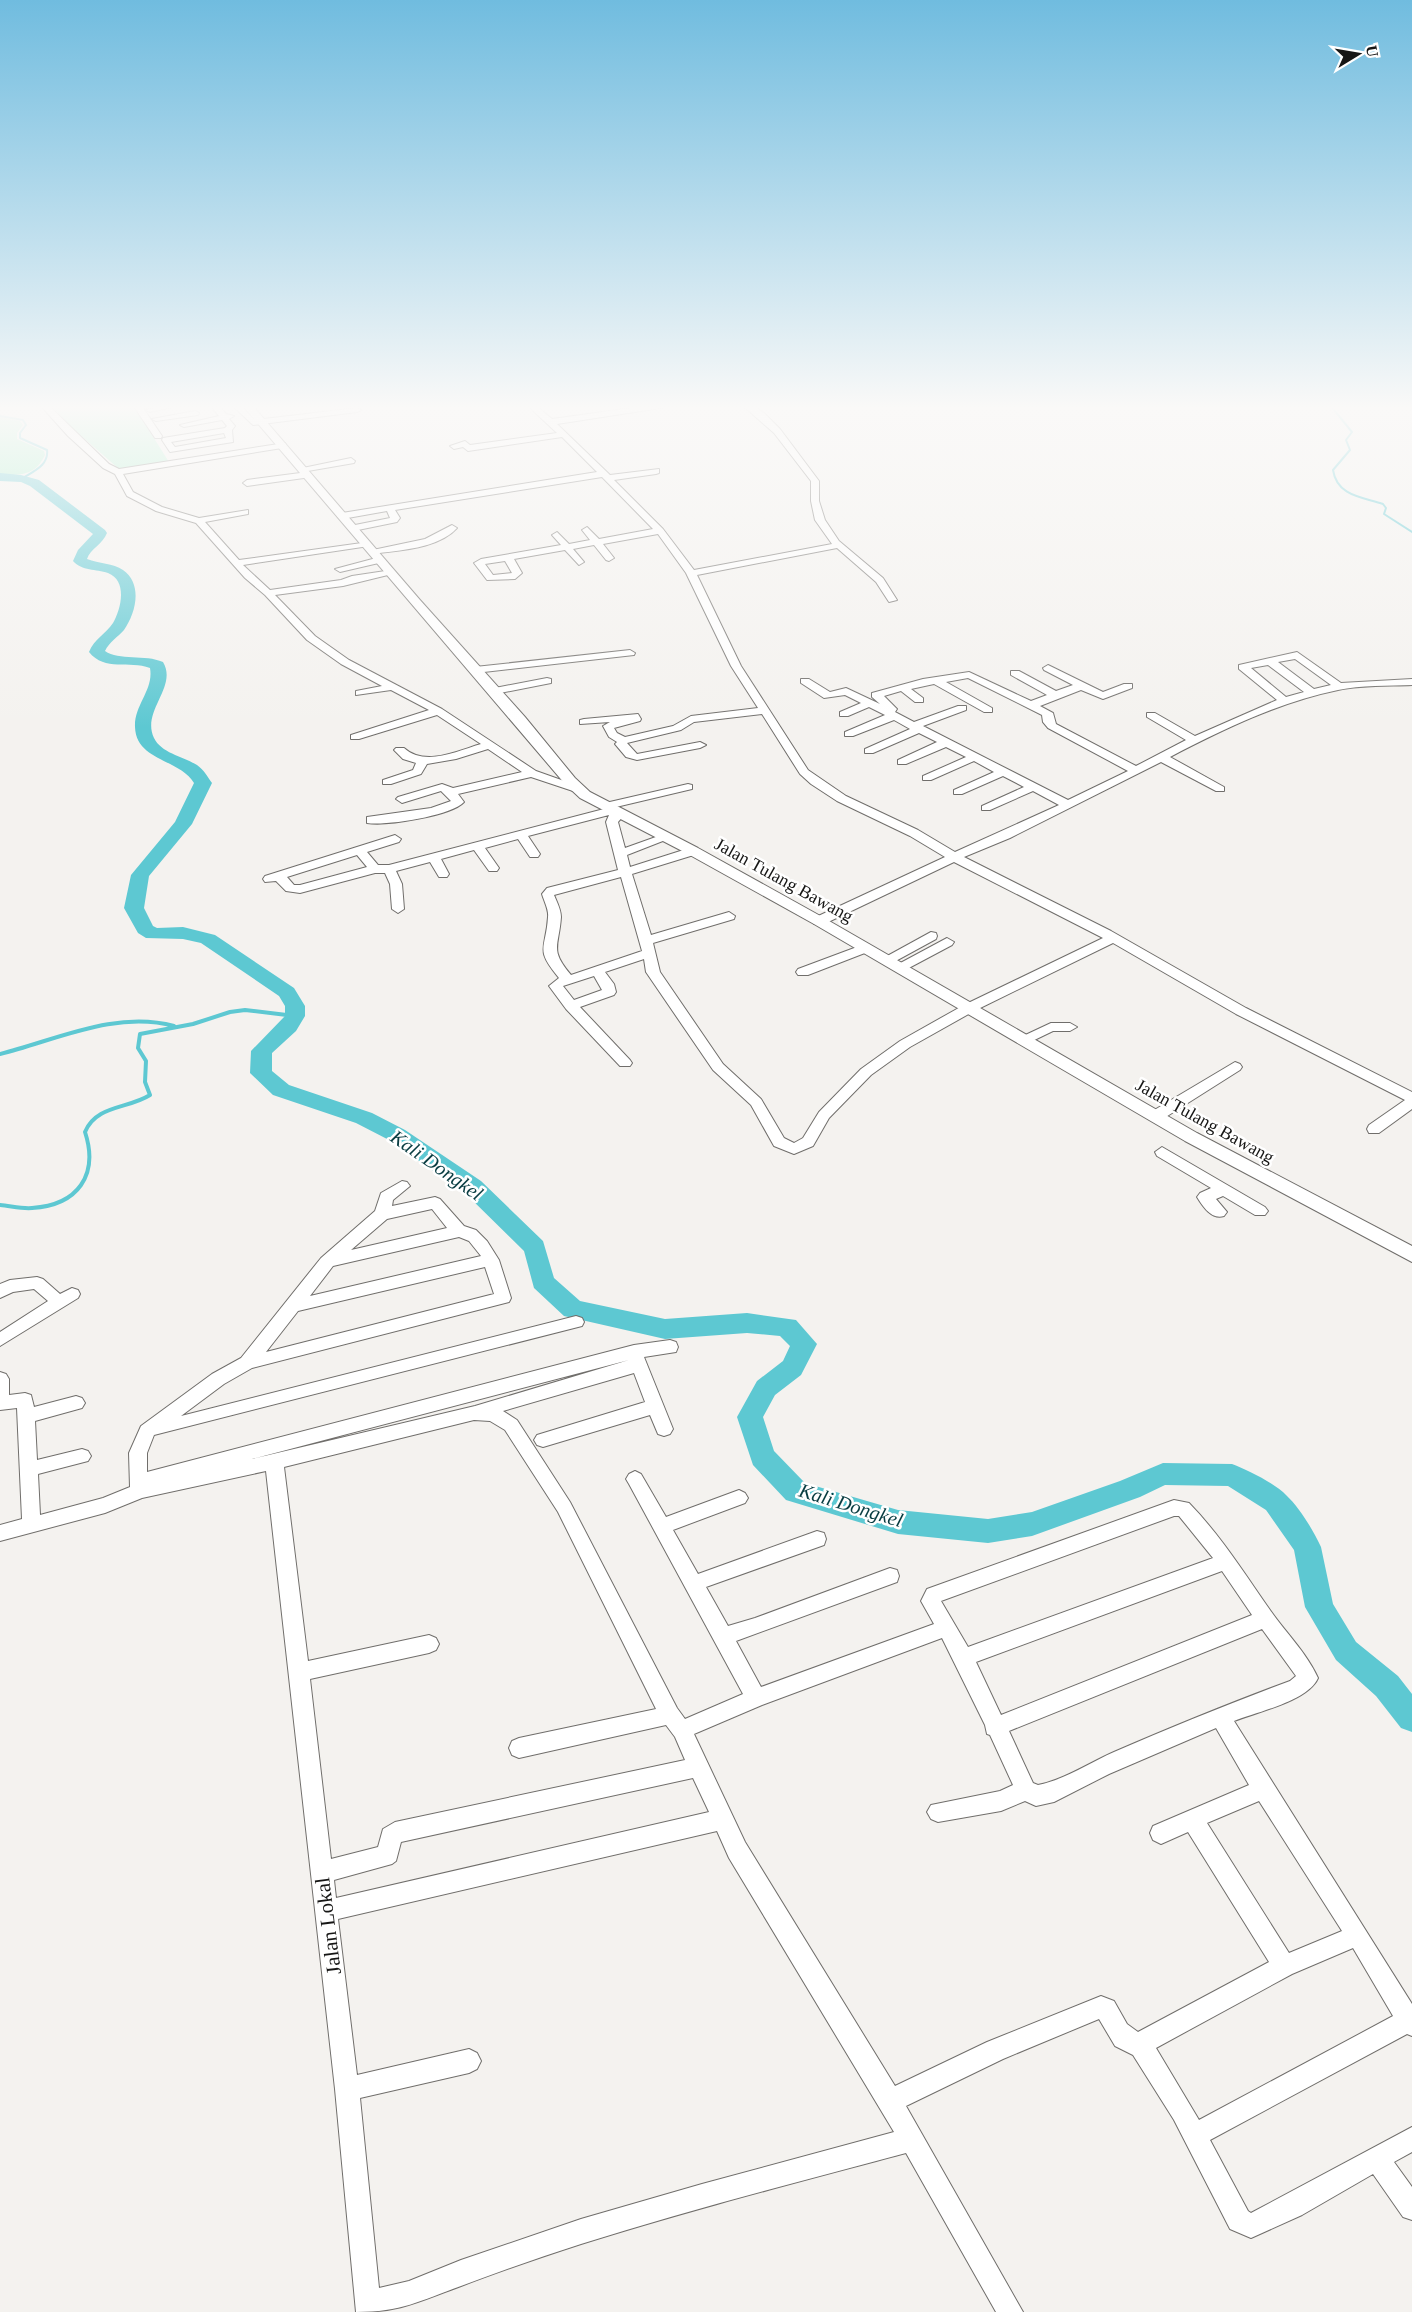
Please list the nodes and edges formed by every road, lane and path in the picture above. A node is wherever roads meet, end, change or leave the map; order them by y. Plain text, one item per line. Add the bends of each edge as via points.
1 (172, 513) edge
2 (245, 513) dead end
3 (339, 513) edge
4 (363, 513) edge
5 (392, 513) edge
6 (642, 513) edge
7 (818, 513) edge
8 (342, 516) junction
9 (199, 521) junction
10 (353, 528) junction
11 (452, 528) dead end
12 (587, 530) dead end
13 (660, 531) junction
14 (557, 535) dead end
15 (597, 542) junction
16 (839, 545) junction
17 (567, 547) junction
18 (537, 552) junction
19 (377, 557) junction
20 (508, 557) junction
21 (609, 558) dead end
22 (544, 562) dead end
23 (579, 562) dead end
24 (237, 563) junction
25 (340, 569) dead end
26 (691, 573) junction
27 (268, 593) junction
28 (892, 600) dead end
29 (630, 653) dead end
30 (1268, 660) junction
31 (1048, 668) dead end
32 (475, 670) junction
33 (1015, 673) dead end
34 (1093, 676) dead end
35 (935, 680) junction
36 (547, 681) dead end
37 (805, 681) dead end
38 (1412, 682) edge
39 (1079, 684) junction
40 (1128, 686) dead end
41 (1340, 686) junction
42 (391, 687) junction
43 (903, 688) junction
44 (495, 691) junction
45 (1311, 692) junction
46 (360, 693) dead end
47 (1055, 695) junction
48 (919, 700) dead end
49 (1284, 701) junction
50 (869, 704) junction
51 (1032, 705) junction
52 (962, 708) dead end
53 (988, 710) dead end
54 (438, 711) junction
55 (764, 711) junction
56 (892, 713) junction
57 (673, 714) dead end
58 (844, 714) dead end
59 (1151, 716) dead end
60 (584, 722) dead end
61 (680, 726) junction
62 (915, 728) junction
63 (849, 734) dead end
64 (355, 737) dead end
65 (1194, 740) junction
66 (623, 741) junction
67 (945, 743) junction
68 (491, 745) junction
69 (700, 745) dead end
70 (400, 750) dead end
71 (869, 751) dead end
72 (975, 757) junction
73 (1162, 758) junction
74 (902, 762) dead end
75 (422, 763) junction
76 (1137, 771) junction
77 (1004, 772) junction
78 (532, 773) junction
79 (927, 778) dead end
80 (387, 782) dead end
81 (1034, 787) junction
82 (688, 788) dead end
83 (577, 789) junction
84 (1220, 789) dead end
85 (451, 792) junction
86 (958, 792) dead end
87 (402, 799) dead end
88 (1068, 805) junction
89 (986, 808) dead end
90 (613, 809) junction
91 (371, 820) dead end
92 (521, 835) junction
93 (667, 837) junction
94 (394, 838) dead end
95 (478, 847) junction
96 (359, 850) junction
97 (693, 851) junction
98 (621, 853) junction
99 (534, 854) dead end
100 (954, 857) junction
101 (434, 858) junction
102 (493, 868) dead end
103 (375, 869) junction
104 (389, 869) junction
105 (625, 872) junction
106 (443, 874) dead end
107 (398, 909) dead end
108 (729, 916) dead end
109 (819, 921) junction
110 (931, 936) dead end
111 (1113, 938) junction
112 (947, 942) dead end
113 (648, 947) junction
114 (865, 948) junction
115 (894, 963) junction
116 (596, 969) junction
117 (803, 972) dead end
118 (567, 979) junction
119 (571, 1006) junction
120 (969, 1008) junction
121 (1070, 1027) dead end
122 (1024, 1041) junction
123 (626, 1063) dead end
124 (1235, 1066) dead end
125 (1412, 1100) edge
126 (1156, 1116) junction
127 (1374, 1129) dead end
128 (1162, 1152) dead end
129 (402, 1186) dead end
130 (1224, 1190) junction
131 (1260, 1211) dead end
132 (1219, 1212) dead end
133 (382, 1214) junction
134 (459, 1230) junction
135 (1412, 1255) edge
136 (491, 1260) junction
137 (327, 1262) junction
138 (0, 1292) edge
139 (291, 1306) junction
140 (576, 1322) dead end
141 (0, 1340) edge
142 (670, 1347) dead end
143 (637, 1359) junction
144 (247, 1363) junction
145 (0, 1379) edge
146 (0, 1403) edge
147 (76, 1403) dead end
148 (655, 1406) junction
149 (474, 1413) junction
150 (27, 1416) junction
151 (664, 1430) dead end
152 (147, 1431) junction
153 (543, 1440) dead end
154 (82, 1456) dead end
155 (274, 1462) junction
156 (29, 1469) junction
157 (635, 1479) dead end
158 (139, 1486) junction
159 (739, 1498) dead end
160 (31, 1524) junction
161 (662, 1526) junction
162 (0, 1533) edge
163 (817, 1539) dead end
164 (1227, 1561) junction
165 (890, 1576) dead end
166 (695, 1583) junction
167 (1265, 1618) junction
168 (945, 1628) junction
169 (723, 1636) junction
170 (429, 1644) dead end
171 (964, 1658) junction
172 (299, 1672) junction
173 (756, 1698) junction
174 (1220, 1716) junction
175 (676, 1723) junction
176 (994, 1727) junction
177 (519, 1748) dead end
178 (698, 1767) junction
179 (1263, 1789) junction
180 (1026, 1790) junction
181 (938, 1812) dead end
182 (722, 1818) junction
183 (1192, 1819) junction
184 (1161, 1833) dead end
185 (321, 1872) junction
186 (326, 1911) junction
187 (1358, 1935) junction
188 (1284, 1966) junction
189 (1411, 2022) edge
190 (1140, 2044) junction
191 (469, 2061) dead end
192 (347, 2089) junction
193 (890, 2102) junction
194 (1194, 2136) junction
195 (912, 2139) junction
196 (1412, 2139) edge
197 (1378, 2160) junction
198 (1412, 2208) edge
199 (368, 2307) edge
200 (1010, 2312) edge

1 - 9 street
2 - 9 street
3 - 8 street, Jalan Tulang Bawang
4 - 8 street
5 - 10 street via 394,520
6 - 13 street
7 - 16 street
8 - 10 street, Jalan Tulang Bawang
9 - 24 street
10 - 19 street, Jalan Tulang Bawang
11 - 19 street via 445,535
12 - 15 street
13 - 15 street
13 - 26 street
14 - 17 street
15 - 17 street
15 - 21 street
16 - 26 street
16 - 28 street via 880,580
17 - 18 street
17 - 23 street
18 - 20 street
18 - 22 street
19 - 24 street via 328,552
19 - 25 street
19 - 27 street via 343,583
19 - 32 street, Jalan Tulang Bawang
20 - 20 street via 478,561 490,578 515,576
24 - 27 street
26 - 55 street via 732,658
27 - 42 street via 311,638
29 - 32 street
30 - 41 street via 1297,655
30 - 45 street
30 - 49 street via 1243,667
31 - 39 street
32 - 44 street, Jalan Tulang Bawang
33 - 47 street
34 - 39 street
35 - 43 street
35 - 51 street via 969,675
35 - 53 street
36 - 44 street
37 - 50 street via 828,696 846,691
38 - 41 street
39 - 40 street via 1103,696
39 - 47 street
41 - 45 street
42 - 46 street
42 - 54 street
43 - 48 street
43 - 56 street via 876,696
44 - 83 street, Jalan Tulang Bawang
45 - 49 street
47 - 51 street
49 - 65 street
50 - 56 street
50 - 58 street
51 - 76 street via 1049,715 1052,726
52 - 62 street
54 - 64 street
54 - 68 street
55 - 61 street via 691,719
55 - 100 street via 813,781
56 - 62 street
56 - 63 street
57 - 61 street
59 - 65 street
60 - 66 street via 606,723 613,735
61 - 66 street
62 - 67 street
62 - 71 street
65 - 73 street
66 - 69 street via 622,746 637,758
67 - 72 street
67 - 74 street
68 - 75 street
68 - 78 street
70 - 75 street via 408,759
72 - 77 street
72 - 79 street
73 - 76 street
73 - 84 street
75 - 80 street via 417,772
76 - 88 street
77 - 81 street
77 - 86 street
78 - 83 street
78 - 85 street
81 - 88 street
81 - 89 street
82 - 90 street
83 - 90 street, Jalan Tulang Bawang
85 - 87 street via 442,787
85 - 91 street via 458,802 453,806
88 - 100 street
90 - 92 street
90 - 93 street, Jalan Tulang Bawang
90 - 98 street
92 - 95 street
92 - 99 street
93 - 97 street, Jalan Tulang Bawang
93 - 98 street
94 - 96 street
95 - 101 street
95 - 102 street
96 - 103 street
96 - 103 street via 274,877 290,888 300,889
97 - 105 street
97 - 109 street, Jalan Tulang Bawang
98 - 105 street
100 - 109 street
100 - 111 street
101 - 104 street
101 - 106 street
103 - 104 street
104 - 107 street via 397,879 394,898
105 - 113 street
105 - 118 street via 548,894 555,915 549,943 552,961
108 - 113 street
109 - 114 street, Jalan Tulang Bawang
110 - 115 street
111 - 120 street
111 - 125 street via 1241,1011
112 - 115 street
113 - 116 street
113 - 120 street via 652,972 718,1067 756,1102 779,1142 794,1149 808,1142 824,1115 866,1072
114 - 115 street, Jalan Tulang Bawang
114 - 117 street
115 - 120 street, Jalan Tulang Bawang
116 - 118 street
116 - 119 street via 609,992
118 - 119 street via 556,986
119 - 123 street
120 - 122 street, Jalan Tulang Bawang
121 - 122 street via 1051,1027
122 - 126 street, Jalan Tulang Bawang
124 - 126 street
125 - 127 street
126 - 135 street, Jalan Tulang Bawang
128 - 130 street
129 - 133 street via 386,1197
130 - 131 street
130 - 132 street via 1205,1197
133 - 134 street via 435,1203
133 - 137 street
134 - 136 street via 468,1231 479,1241
134 - 137 street
136 - 139 street
136 - 144 street via 503,1298
137 - 139 street
138 - 141 street via 10,1286 37,1283 65,1298
139 - 144 street
140 - 152 street
142 - 143 street
143 - 148 street
143 - 149 street
143 - 158 street
144 - 152 street via 218,1379
145 - 146 street
146 - 150 street via 25,1400
147 - 150 street
148 - 151 street
148 - 153 street
149 - 155 street
149 - 175 street via 500,1416 511,1425 569,1517
150 - 156 street
152 - 158 street via 138,1453
154 - 156 street
155 - 158 street
155 - 172 street, Jalan Lokal
156 - 160 street
157 - 161 street
158 - 160 street via 105,1505
159 - 161 street
160 - 162 street
161 - 166 street
163 - 166 street
164 - 167 street
164 - 168 street via 1183,1508 1174,1508 934,1595 931,1601
164 - 171 street
165 - 169 street
166 - 169 street
167 - 174 street via 1308,1677 1297,1688
167 - 176 street
168 - 171 street
168 - 173 street
169 - 173 street
170 - 172 street
171 - 176 street
172 - 185 street, Jalan Lokal
173 - 175 street
174 - 179 street
174 - 180 street via 1111,1762 1054,1792 1036,1796
175 - 177 street
175 - 178 street
176 - 180 street
178 - 182 street
178 - 185 street via 396,1833 384,1856
179 - 183 street
179 - 187 street
180 - 181 street via 1001,1801
182 - 186 street
182 - 193 street via 737,1850
183 - 184 street
183 - 188 street
185 - 186 street, Jalan Lokal
186 - 192 street, Jalan Lokal
187 - 188 street
187 - 189 street
188 - 190 street
189 - 194 street
190 - 193 street via 1124,2040 1101,2007 995,2050
190 - 194 street
191 - 192 street
192 - 199 street, Jalan Lokal
193 - 195 street
194 - 197 street via 1239,2220 1251,2226
195 - 199 street via 581,2232
195 - 200 street
196 - 197 street
197 - 198 street

